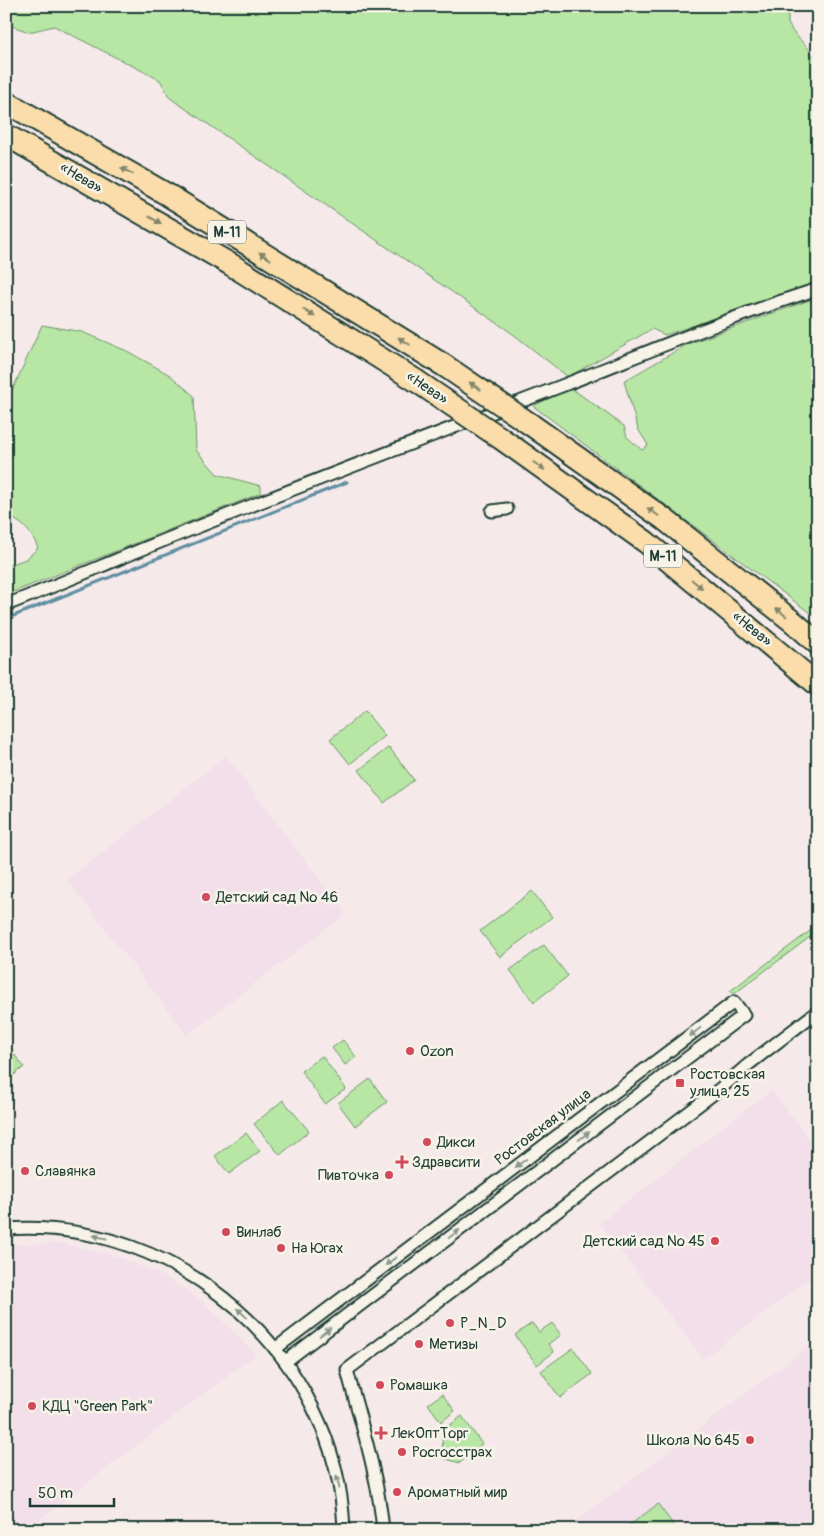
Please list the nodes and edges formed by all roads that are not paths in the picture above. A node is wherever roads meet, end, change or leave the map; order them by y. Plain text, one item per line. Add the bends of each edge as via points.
1 (6, 102) edge
2 (6, 135) edge
3 (818, 289) edge
4 (506, 509) dead end
5 (492, 511) dead end
6 (6, 605) edge
7 (818, 644) edge
8 (818, 685) edge
9 (818, 1011) edge
10 (6, 1229) edge
11 (275, 1349) junction
12 (286, 1361) junction
13 (344, 1530) edge
14 (383, 1530) edge

7 -> 1 highway, «Нева» / М-11, bridge via 664,520 445,366 168,194
2 -> 8 highway, «Нева» / М-11, bridge via 230,264 415,380 646,542
3 - 6 street via 644,352
4 - 5 street
9 - 14 street via 347,1370 381,1506
11 -> 10 street via 221,1295 179,1267 142,1250 103,1237 64,1230
11 - 12 street
12 -> 11 street, Ростовская улица via 744,1015 734,1002
13 -> 12 street via 339,1483 331,1451 319,1419

